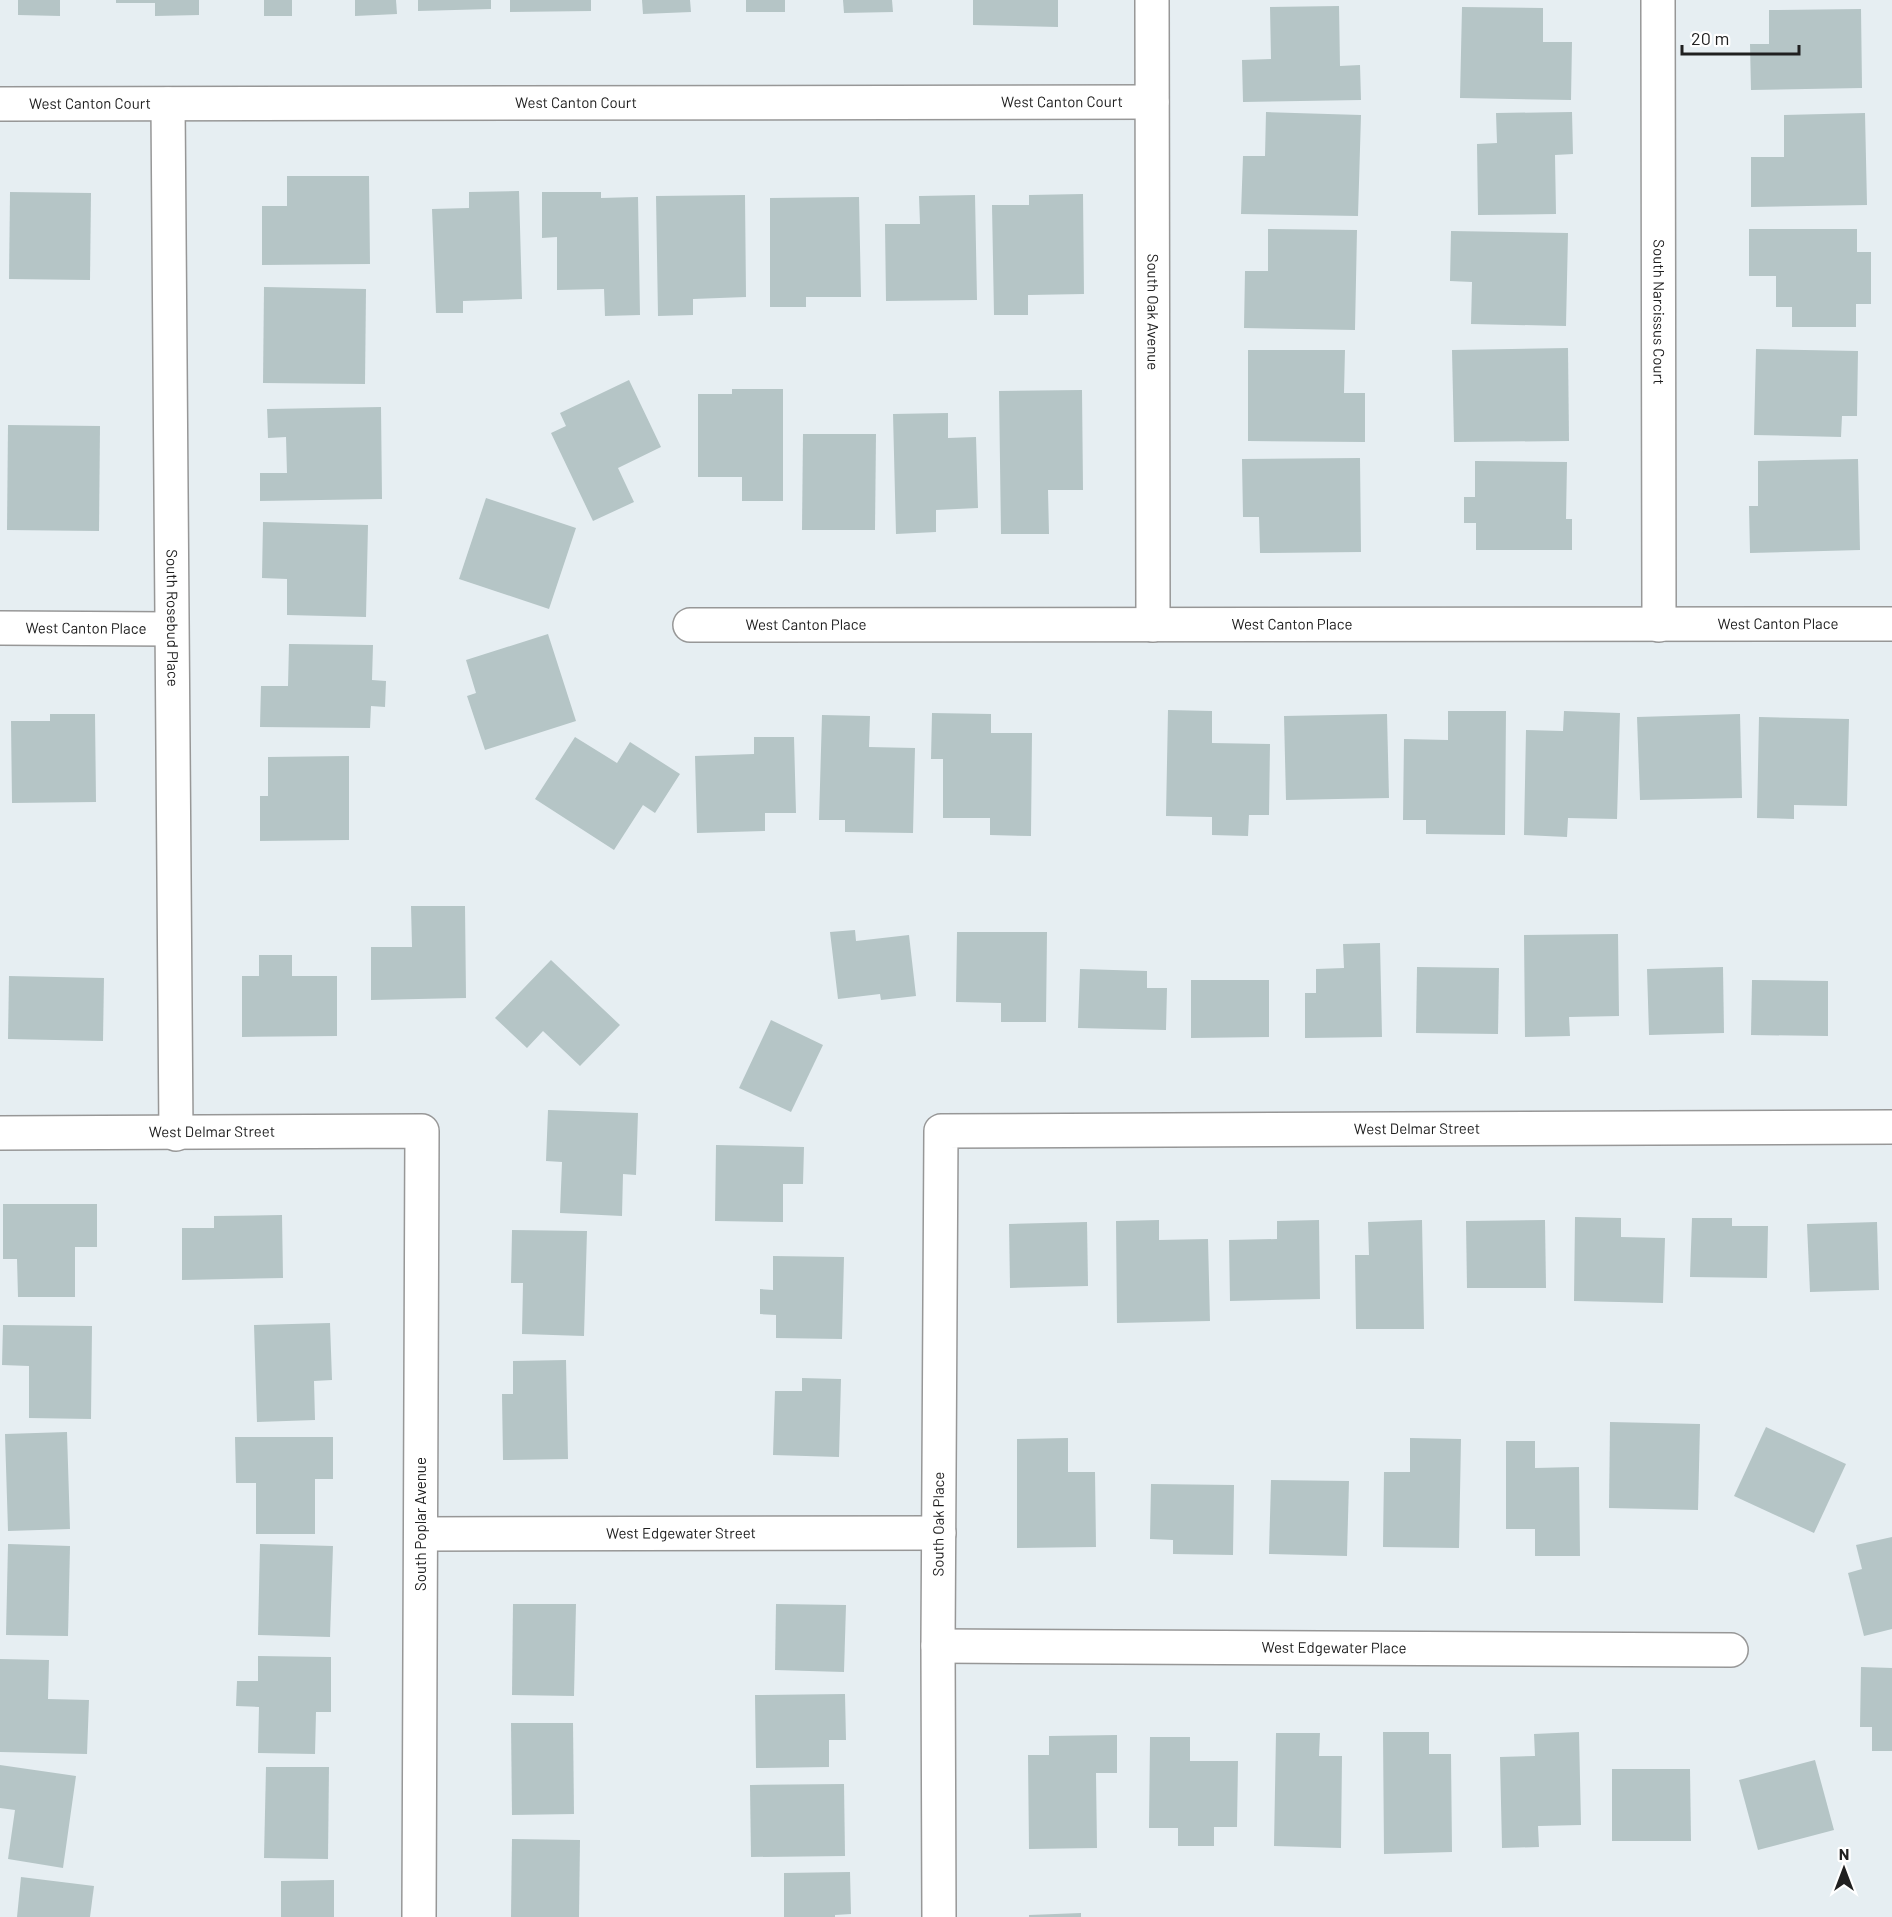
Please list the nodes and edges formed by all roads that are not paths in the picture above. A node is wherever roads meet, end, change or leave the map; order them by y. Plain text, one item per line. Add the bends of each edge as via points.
1 (1152, 0) edge
2 (1658, 0) edge
3 (1152, 102) junction
4 (0, 104) edge
5 (168, 104) junction
6 (1892, 624) edge
7 (1659, 625) junction
8 (690, 626) dead end
9 (1153, 626) junction
10 (0, 628) edge
11 (171, 629) junction
12 (1892, 1127) edge
13 (422, 1131) joint
14 (942, 1131) joint
15 (0, 1133) edge
16 (176, 1134) junction
17 (939, 1533) junction
18 (421, 1534) junction
19 (938, 1646) junction
20 (1731, 1650) dead end
21 (419, 1917) edge
22 (939, 1917) edge

1 - 3 street, South Oak Avenue
2 - 7 street, South Narcissus Court
3 - 5 street, West Canton Court
3 - 9 street, South Oak Avenue
4 - 5 street, West Canton Court
5 - 11 street, South Rosebud Place
6 - 7 street, West Canton Place
7 - 9 street, West Canton Place
8 - 9 street, West Canton Place
10 - 11 street, West Canton Place
11 - 16 street, South Rosebud Place
12 - 14 street, West Delmar Street
13 - 16 street, West Delmar Street
13 - 18 street, South Poplar Avenue
14 - 17 street, South Oak Place
15 - 16 street, West Delmar Street
17 - 18 street, West Edgewater Street
17 - 19 street, South Oak Place
18 - 21 street, South Poplar Avenue
19 - 20 street, West Edgewater Place
19 - 22 street, South Oak Place

